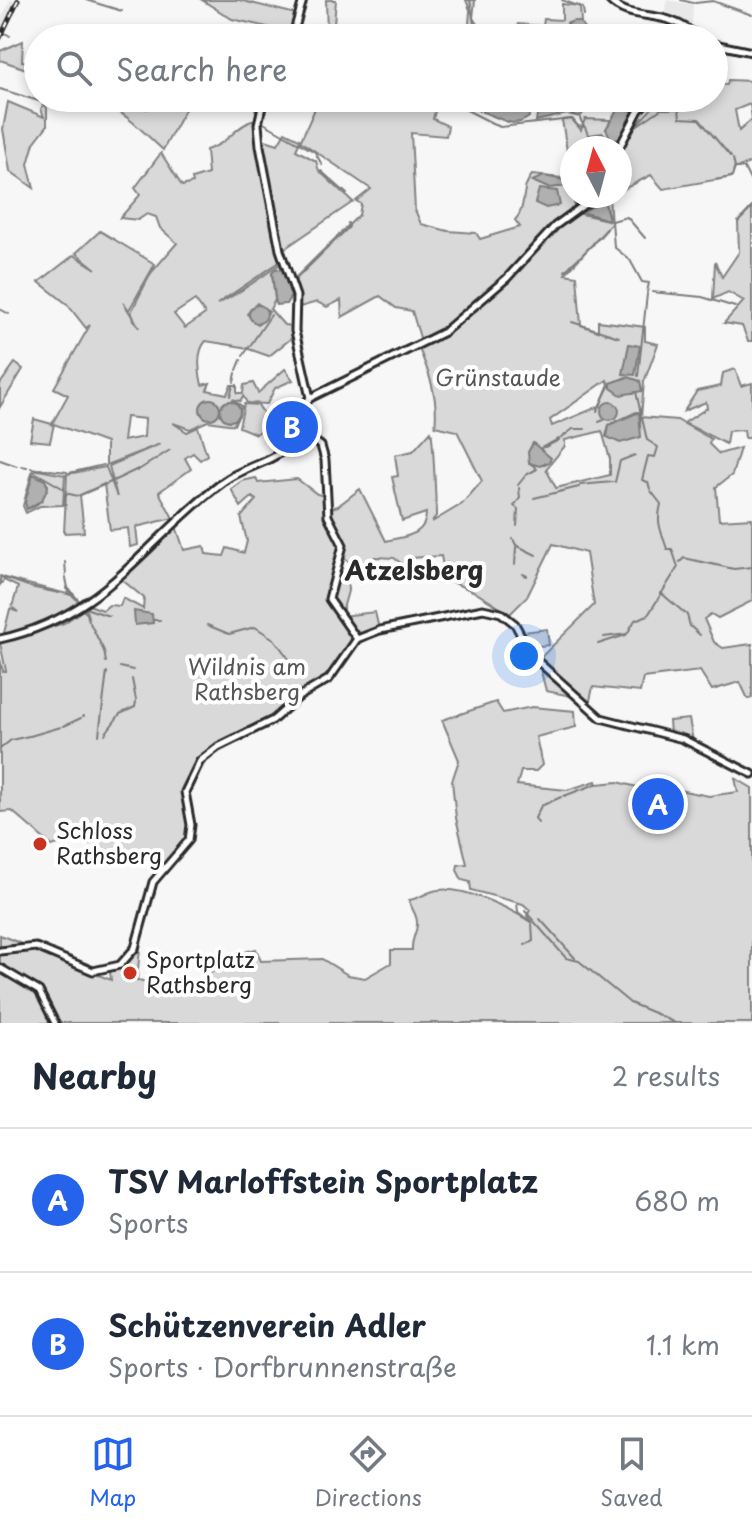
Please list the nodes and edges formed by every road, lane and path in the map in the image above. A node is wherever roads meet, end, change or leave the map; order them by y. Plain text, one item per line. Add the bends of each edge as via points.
1 (303, 0) edge
2 (609, 0) edge
3 (299, 24) edge
4 (683, 24) edge
5 (728, 47) edge
6 (752, 52) edge
7 (260, 112) edge
8 (638, 112) edge
9 (625, 136) edge
10 (580, 208) edge
11 (310, 398) junction
12 (295, 437) junction
13 (0, 639) edge
14 (357, 639) junction
15 (752, 774) edge
16 (0, 951) edge
17 (0, 968) edge
18 (55, 1023) edge

1 - 3 street
2 - 4 street via 626,12
5 - 6 street
7 - 11 street via 259,142 278,243 297,307 295,331
8 - 9 street
10 - 11 street via 458,320
11 - 12 street
12 - 13 street via 269,461 225,480 88,602 61,620
12 - 14 street via 313,440 323,450 328,516 343,545 329,599
14 - 15 street via 380,630 493,610 511,619 532,656 601,718 695,744
14 - 16 street via 329,679 273,720 213,749 196,767 185,797 190,836 153,882 135,948 120,965 93,971 36,947
17 - 18 street via 39,991

